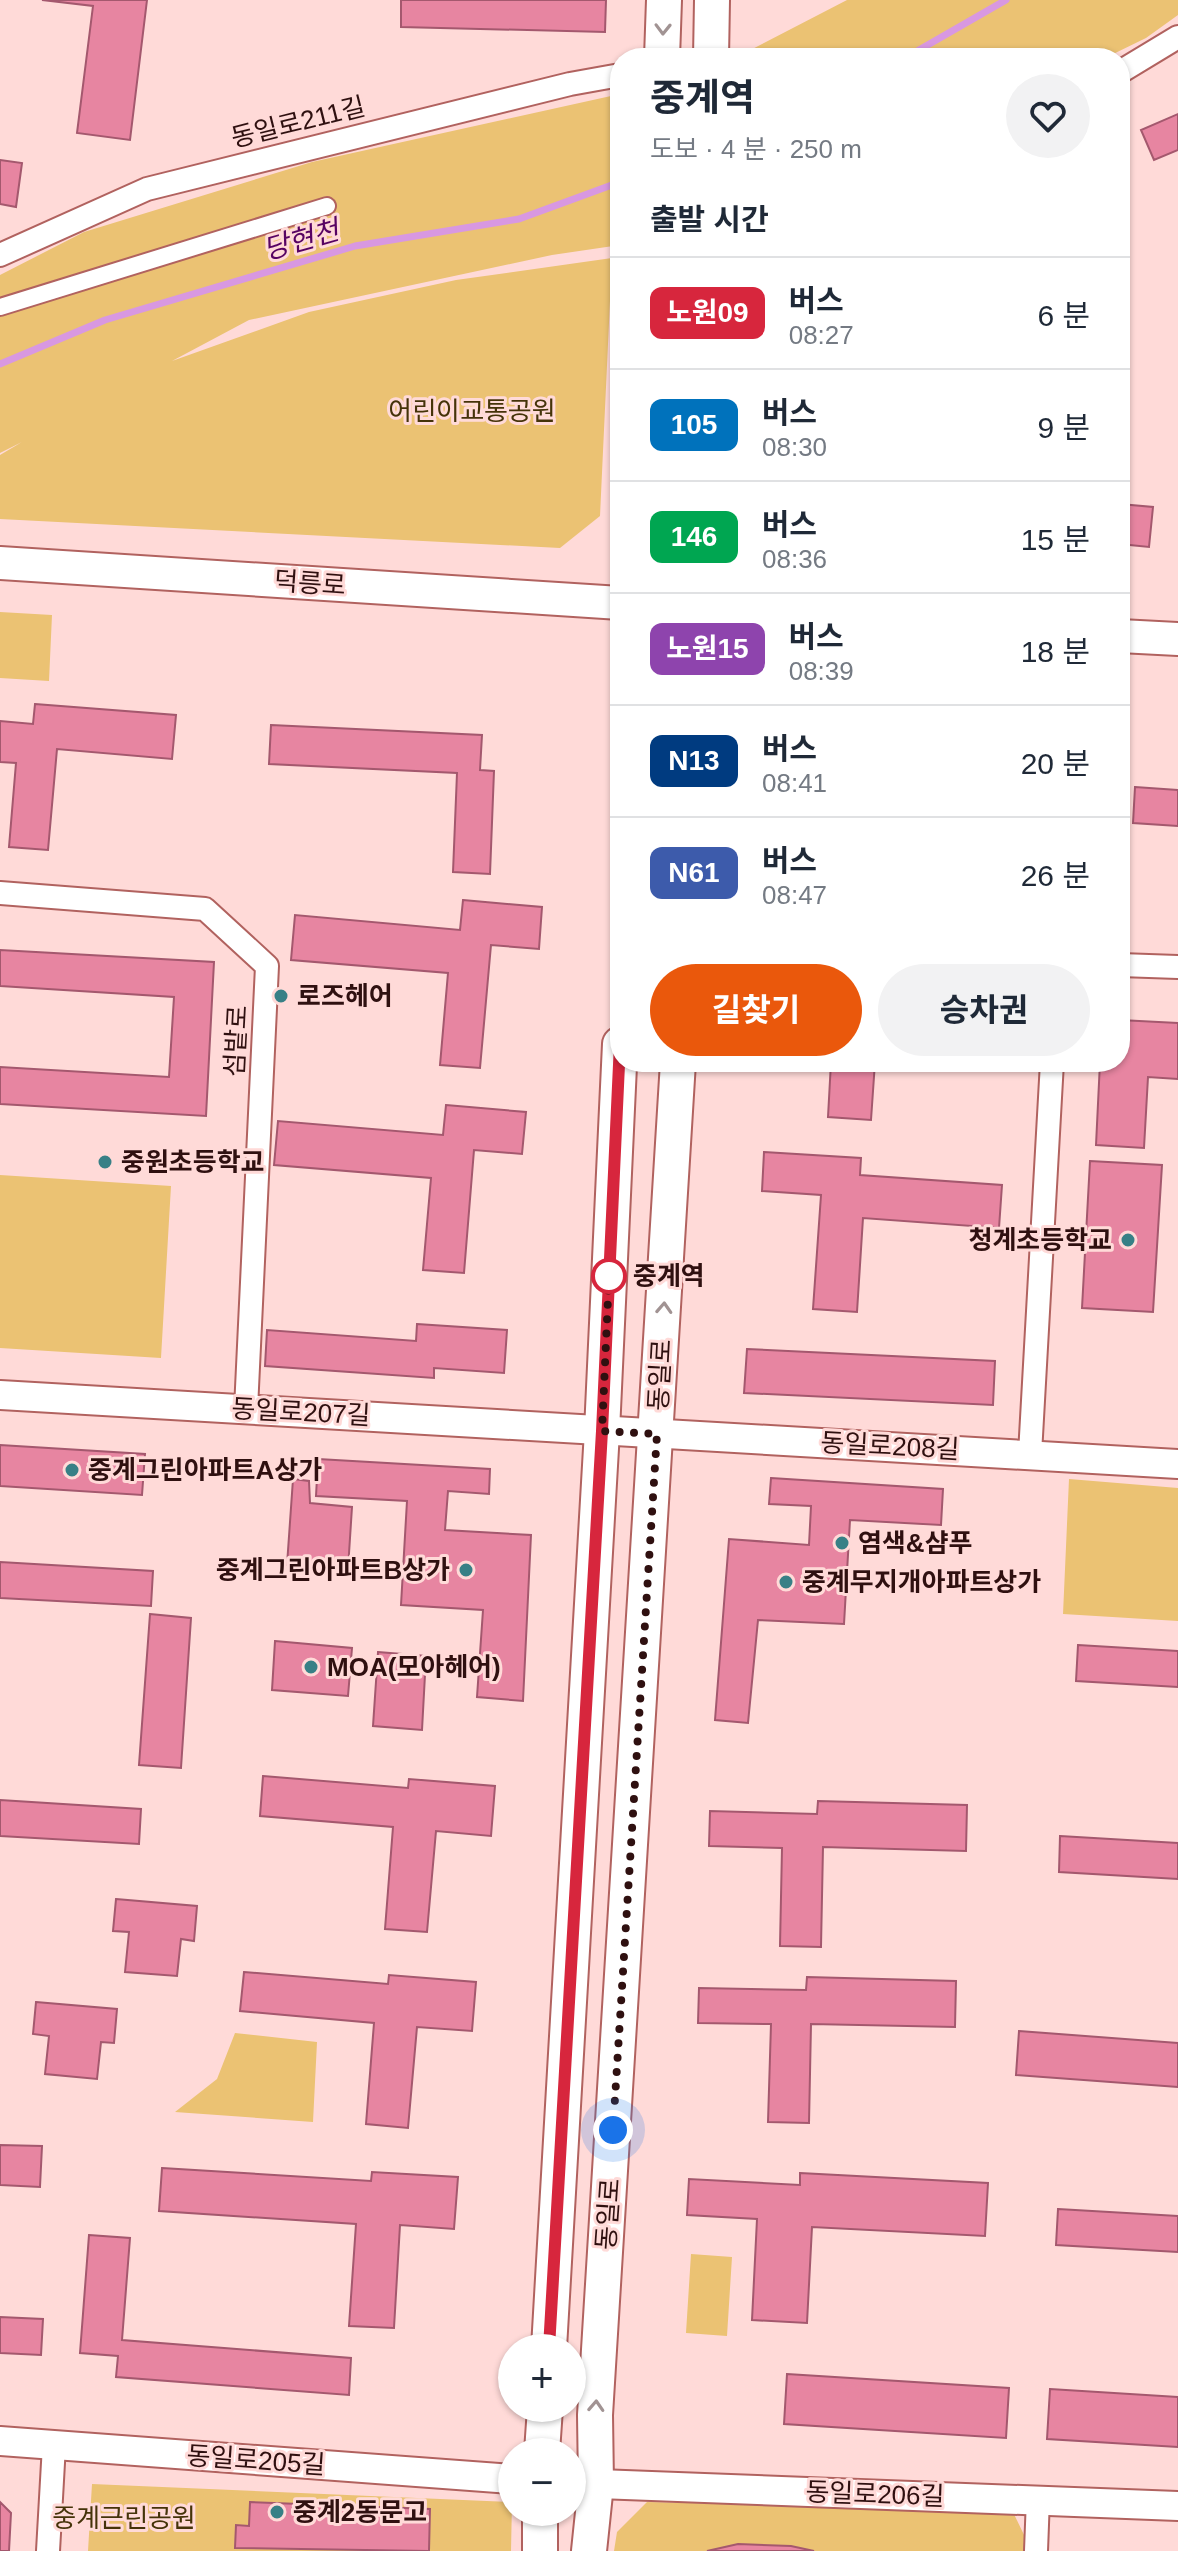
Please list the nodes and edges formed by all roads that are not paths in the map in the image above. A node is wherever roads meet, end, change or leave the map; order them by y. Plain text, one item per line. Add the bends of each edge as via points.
1 (664, 0) edge
2 (712, 0) edge
3 (1178, 37) edge
4 (662, 48) edge
5 (711, 48) edge
6 (1130, 66) edge
7 (610, 77) edge
8 (327, 206) dead end
9 (0, 255) edge
10 (0, 307) edge
11 (0, 563) edge
12 (610, 602) edge
13 (1130, 637) edge
14 (1178, 639) edge
15 (0, 893) edge
16 (1130, 965) edge
17 (1178, 967) edge
18 (619, 1072) edge
19 (677, 1072) edge
20 (1051, 1072) edge
21 (0, 1395) edge
22 (246, 1409) junction
23 (602, 1431) junction
24 (657, 1434) junction
25 (1030, 1454) junction
26 (1178, 1464) edge
27 (550, 2334) edge
28 (0, 2441) edge
29 (54, 2445) junction
30 (586, 2471) edge
31 (498, 2478) edge
32 (586, 2483) edge
33 (1038, 2498) junction
34 (1178, 2506) edge
35 (586, 2510) edge
36 (540, 2526) edge
37 (48, 2551) edge
38 (540, 2551) edge
39 (589, 2551) edge
40 (1036, 2551) edge

1 -> 4 main road
2 - 5 main road
3 - 6 street
7 - 9 street, 동일로211길 via 147,189
8 - 10 street
11 - 12 main road, 덕릉로
13 - 14 main road
15 - 22 street, 섬밭로 via 205,909 267,966
16 - 17 street
18 - 23 main road, 동일로
24 -> 19 main road, 동일로
20 - 25 street
21 - 22 street, 동일로207길
22 - 23 street, 동일로207길
23 - 24 street, 동일로208길
23 - 27 main road, 동일로
24 - 25 street, 동일로208길
30 -> 24 main road, 동일로 via 595,2415
25 - 26 street, 동일로208길
28 - 29 street, 동일로205길
29 - 31 street, 동일로205길
29 - 37 street
32 - 33 street, 동일로206길
33 - 34 street, 동일로206길
33 - 40 street
35 - 39 main road, 동일로
36 - 38 main road

